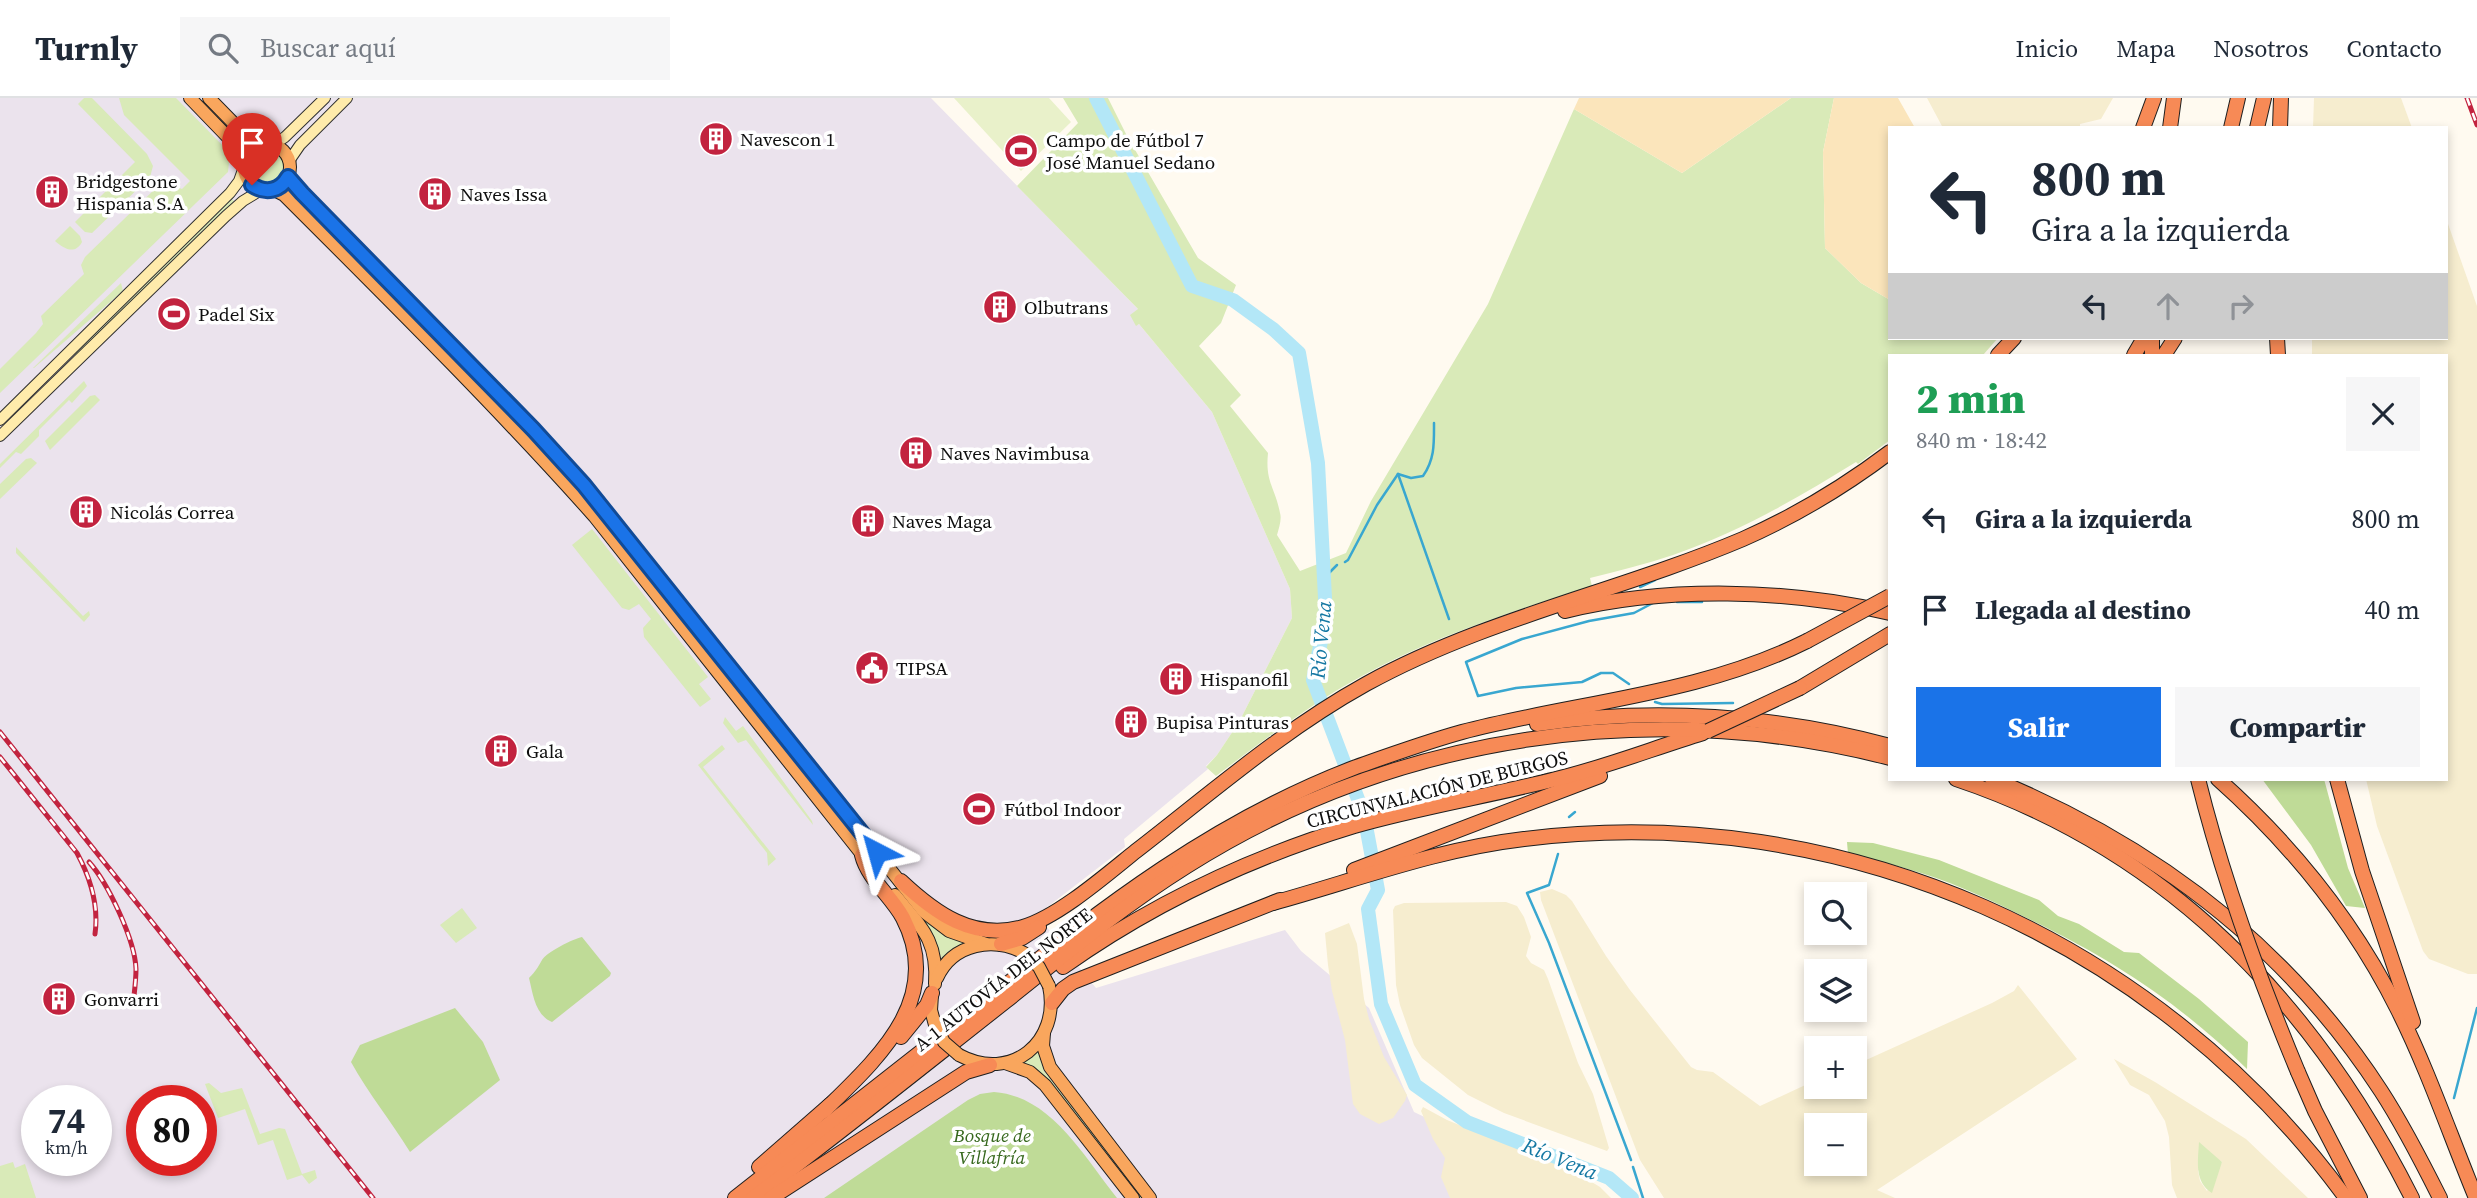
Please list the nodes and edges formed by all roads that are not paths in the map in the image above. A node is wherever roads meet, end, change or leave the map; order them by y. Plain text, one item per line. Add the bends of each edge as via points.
1 (190, 98) edge
2 (209, 98) edge
3 (325, 98) edge
4 (347, 98) edge
5 (2154, 98) edge
6 (2174, 98) edge
7 (2238, 98) edge
8 (2264, 98) edge
9 (2281, 98) edge
10 (2144, 126) edge
11 (2170, 126) edge
12 (2231, 126) edge
13 (2257, 126) edge
14 (2280, 126) edge
15 (273, 145) junction
16 (256, 146) junction
17 (245, 161) junction
18 (289, 161) junction
19 (288, 177) junction
20 (268, 190) junction
21 (2012, 340) edge
22 (1999, 354) edge
23 (0, 420) edge
24 (0, 436) edge
25 (1888, 453) edge
26 (554, 471) junction
27 (613, 518) junction
28 (613, 540) junction
29 (1888, 597) edge
30 (1888, 612) edge
31 (1888, 635) edge
32 (1438, 649) junction
33 (1707, 731) junction
34 (1888, 746) edge
35 (1888, 758) edge
36 (1393, 763) junction
37 (1961, 781) edge
38 (1996, 781) edge
39 (2199, 781) edge
40 (2220, 781) edge
41 (2338, 781) edge
42 (1287, 805) junction
43 (1418, 853) junction
44 (862, 855) junction
45 (1182, 855) joint
46 (1106, 875) junction
47 (901, 881) junction
48 (993, 944) junction
49 (933, 988) junction
50 (1052, 1003) junction
51 (970, 1030) junction
52 (1044, 1033) junction
53 (1005, 1063) junction
54 (990, 1065) junction
55 (824, 1111) junction
56 (2477, 1190) edge
57 (723, 1198) edge
58 (734, 1198) edge
59 (753, 1198) edge
60 (771, 1198) edge
61 (1133, 1198) edge
62 (1150, 1198) edge
63 (2346, 1198) edge
64 (2360, 1198) edge
65 (2412, 1198) edge
66 (2440, 1198) edge
67 (2476, 1198) edge

1 - 17 highway
2 - 16 highway
3 - 15 main road
4 - 18 main road
5 - 10 highway
6 - 11 highway
7 - 12 highway
8 - 13 highway
9 - 14 highway
15 - 16 highway
15 - 18 highway
16 - 17 highway
17 - 20 highway via 248,181
17 - 23 main road via 234,188
18 - 19 highway
19 - 20 highway
19 - 27 highway
20 - 24 main road via 243,201 226,216
20 - 26 highway via 292,203
21 - 22 highway
25 - 32 highway via 1805,507 1744,538
26 - 27 highway via 603,517
26 - 28 highway
27 - 28 highway
27 - 47 highway
28 - 44 highway
29 - 36 highway, CIRCUNVALACIÓN DE BURGOS, bridge via 1807,642 1720,675 1460,733
30 - 32 highway via 1784,597 1661,596 1570,610
31 - 33 highway, CIRCUNVALACIÓN DE BURGOS, bridge via 1800,688
32 - 46 highway via 1388,672 1269,746
33 - 43 highway
33 - 51 highway, CIRCUNVALACIÓN DE BURGOS via 1585,772 1356,826 1229,871 1129,922
34 - 36 highway via 1776,724 1652,716 1540,724
35 - 36 highway via 1765,734 1630,729 1516,740
36 - 42 highway, CIRCUNVALACIÓN DE BURGOS via 1338,775
37 - 65 highway via 2045,815 2098,845 2176,898 2229,943 2319,1043
38 - 66 highway via 2073,815 2140,853 2231,919 2323,1013 2361,1062
39 - 64 highway, bridge via 2248,948 2315,1111
40 - 67 highway via 2319,885 2358,941 2399,1012
41 - 56 highway via 2397,980
42 - 45 highway, CIRCUNVALACIÓN DE BURGOS via 1218,831
42 - 51 highway, A-1 AUTOVÍA DEL NORTE via 1153,889
43 - 50 highway via 1083,977 1063,989
43 - 63 highway via 1536,837 1664,834 1787,846 1910,877 2043,934 2157,1006 2268,1103
44 - 49 highway via 926,933 936,962
44 - 55 highway via 911,935 915,987 904,1020 890,1040
45 - 58 highway, A-1 AUTOVÍA DEL NORTE via 1079,927
46 - 47 highway via 1036,922 999,930 973,928 944,916
46 - 48 highway via 1038,929
47 - 48 highway via 932,919 958,935
48 - 49 highway via 957,954
48 - 50 highway, bridge via 1026,954 1039,967
49 - 54 highway, bridge via 931,1010 944,1042 959,1055
49 - 55 highway via 915,1022
50 - 52 highway
51 - 59 highway, A-1 AUTOVÍA DEL NORTE
52 - 53 highway via 1026,1054
52 - 62 highway via 1049,1068
53 - 54 highway
53 - 61 highway via 1023,1068 1045,1085
54 - 60 highway via 966,1072
55 - 57 highway

